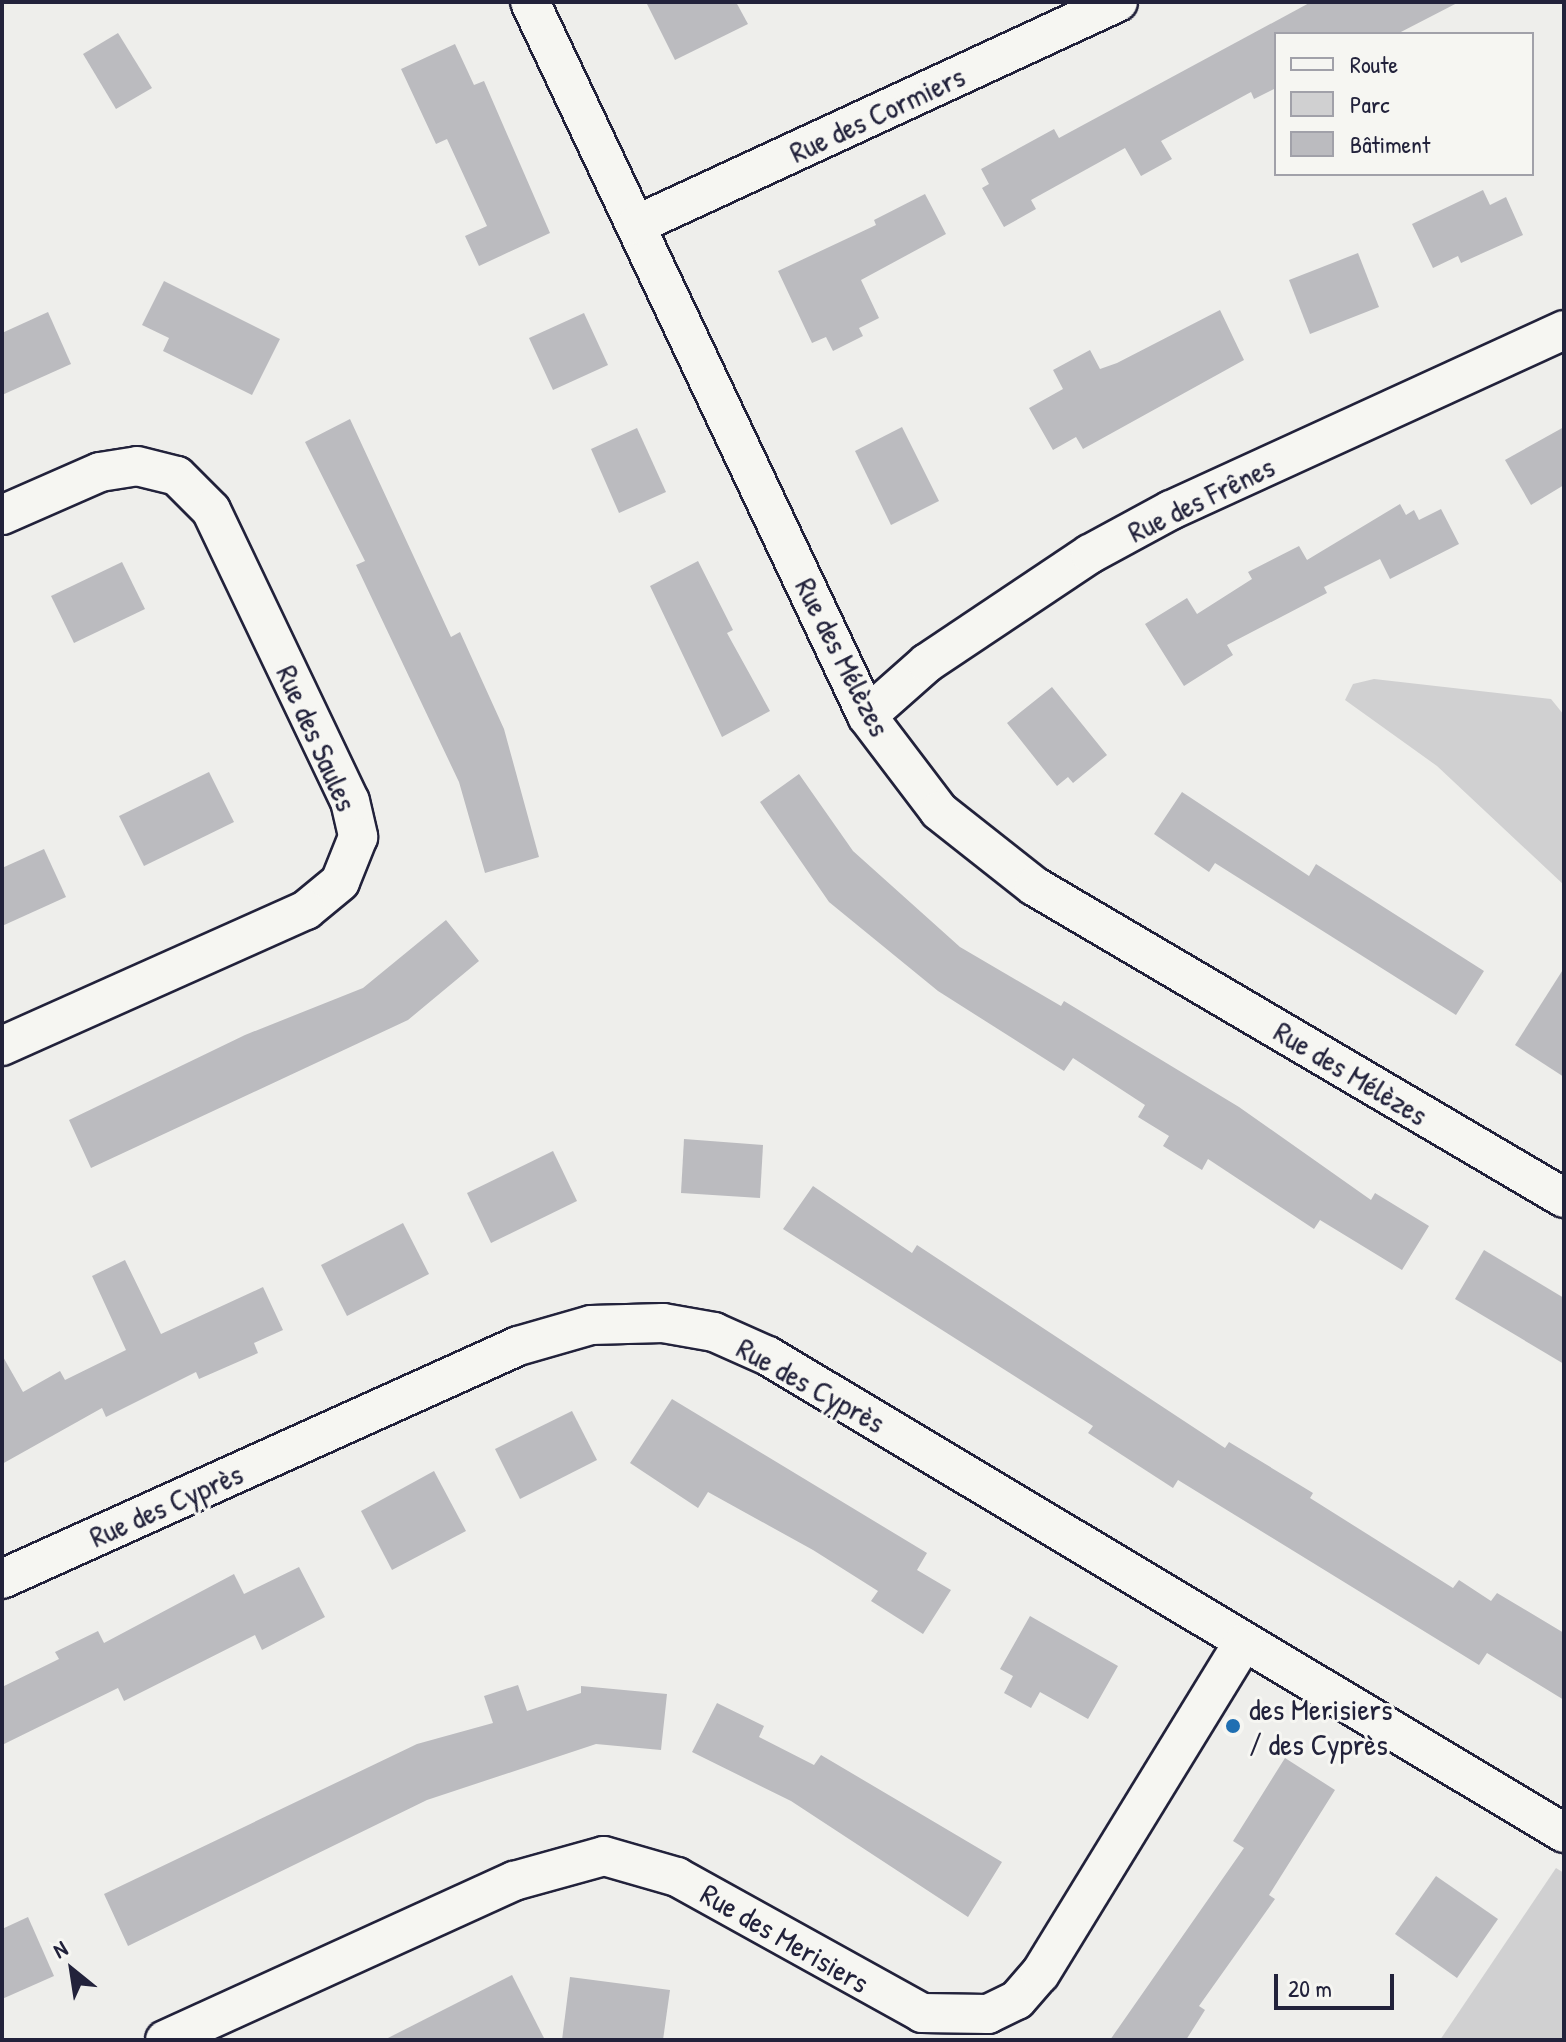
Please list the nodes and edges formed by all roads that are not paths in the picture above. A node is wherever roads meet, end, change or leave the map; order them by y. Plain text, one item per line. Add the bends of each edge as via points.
1 (530, 2) edge
2 (1118, 2) edge
3 (636, 225) junction
4 (1564, 330) edge
5 (2, 515) edge
6 (867, 716) junction
7 (2, 1046) edge
8 (1564, 1198) edge
9 (2, 1579) edge
10 (1243, 1643) junction
11 (1564, 1833) edge
12 (165, 2040) edge

1 - 3 street, Rue des Mélèzes
2 - 3 street, Rue des Cormiers
3 - 6 street, Rue des Mélèzes
4 - 6 street, Rue des Frênes via 1171,510 1090,554 927,663
5 - 7 street, Rue des Saules via 100,472 137,466 177,476 211,510 350,801 358,837 340,882 306,910
6 - 8 street, Rue des Mélèzes via 939,811 1034,886
9 - 10 street, Rue des Cyprès via 518,1346 591,1325 663,1323 714,1332 768,1356
10 - 11 street, Rue des Cyprès
10 - 12 street, Rue des Merisiers via 1040,1974 1017,2000 988,2014 922,2013 677,1877 604,1856 514,1881

